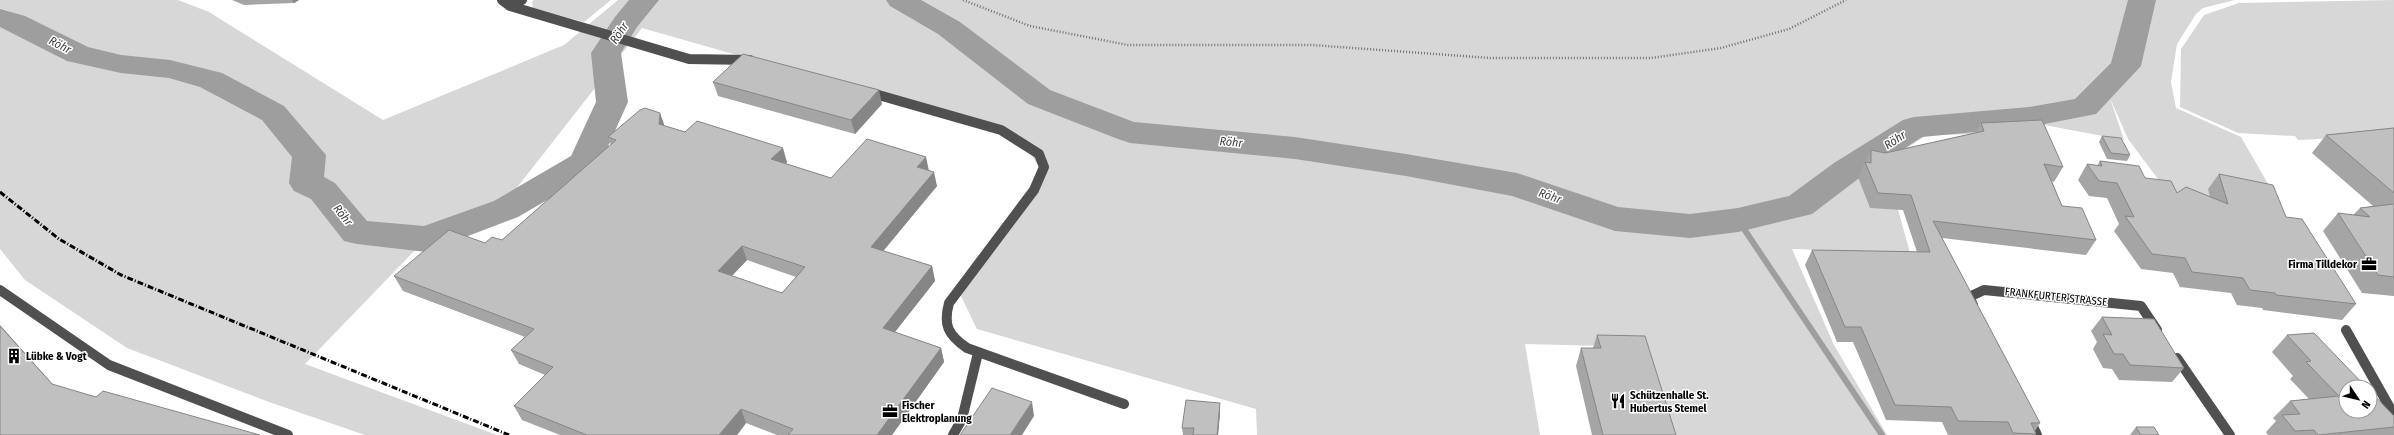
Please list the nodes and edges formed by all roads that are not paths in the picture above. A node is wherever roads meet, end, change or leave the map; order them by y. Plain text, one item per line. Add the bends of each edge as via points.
1 (502, 0) edge
2 (522, 0) edge
3 (510, 6) junction
4 (762, 64) edge
5 (860, 90) edge
6 (0, 290) edge
7 (1979, 318) edge
8 (2346, 330) dead end
9 (2163, 338) edge
10 (2172, 351) edge
11 (978, 353) junction
12 (1124, 404) dead end
13 (2023, 408) edge
14 (2394, 415) edge
15 (288, 435) edge
16 (953, 435) edge
17 (2037, 435) edge
18 (2230, 435) edge

1 - 3 street
2 - 3 street
3 - 4 street via 689,59 747,60
5 - 11 street via 1001,130 1039,154 1044,167 1034,190 949,303 944,319 950,337
6 - 15 street via 109,365
7 - 9 street, FRANKFURTER STRASSE via 1969,297 1984,290 2141,306
8 - 14 street
10 - 18 street
11 - 12 street
11 - 16 street via 962,419
13 - 17 street

